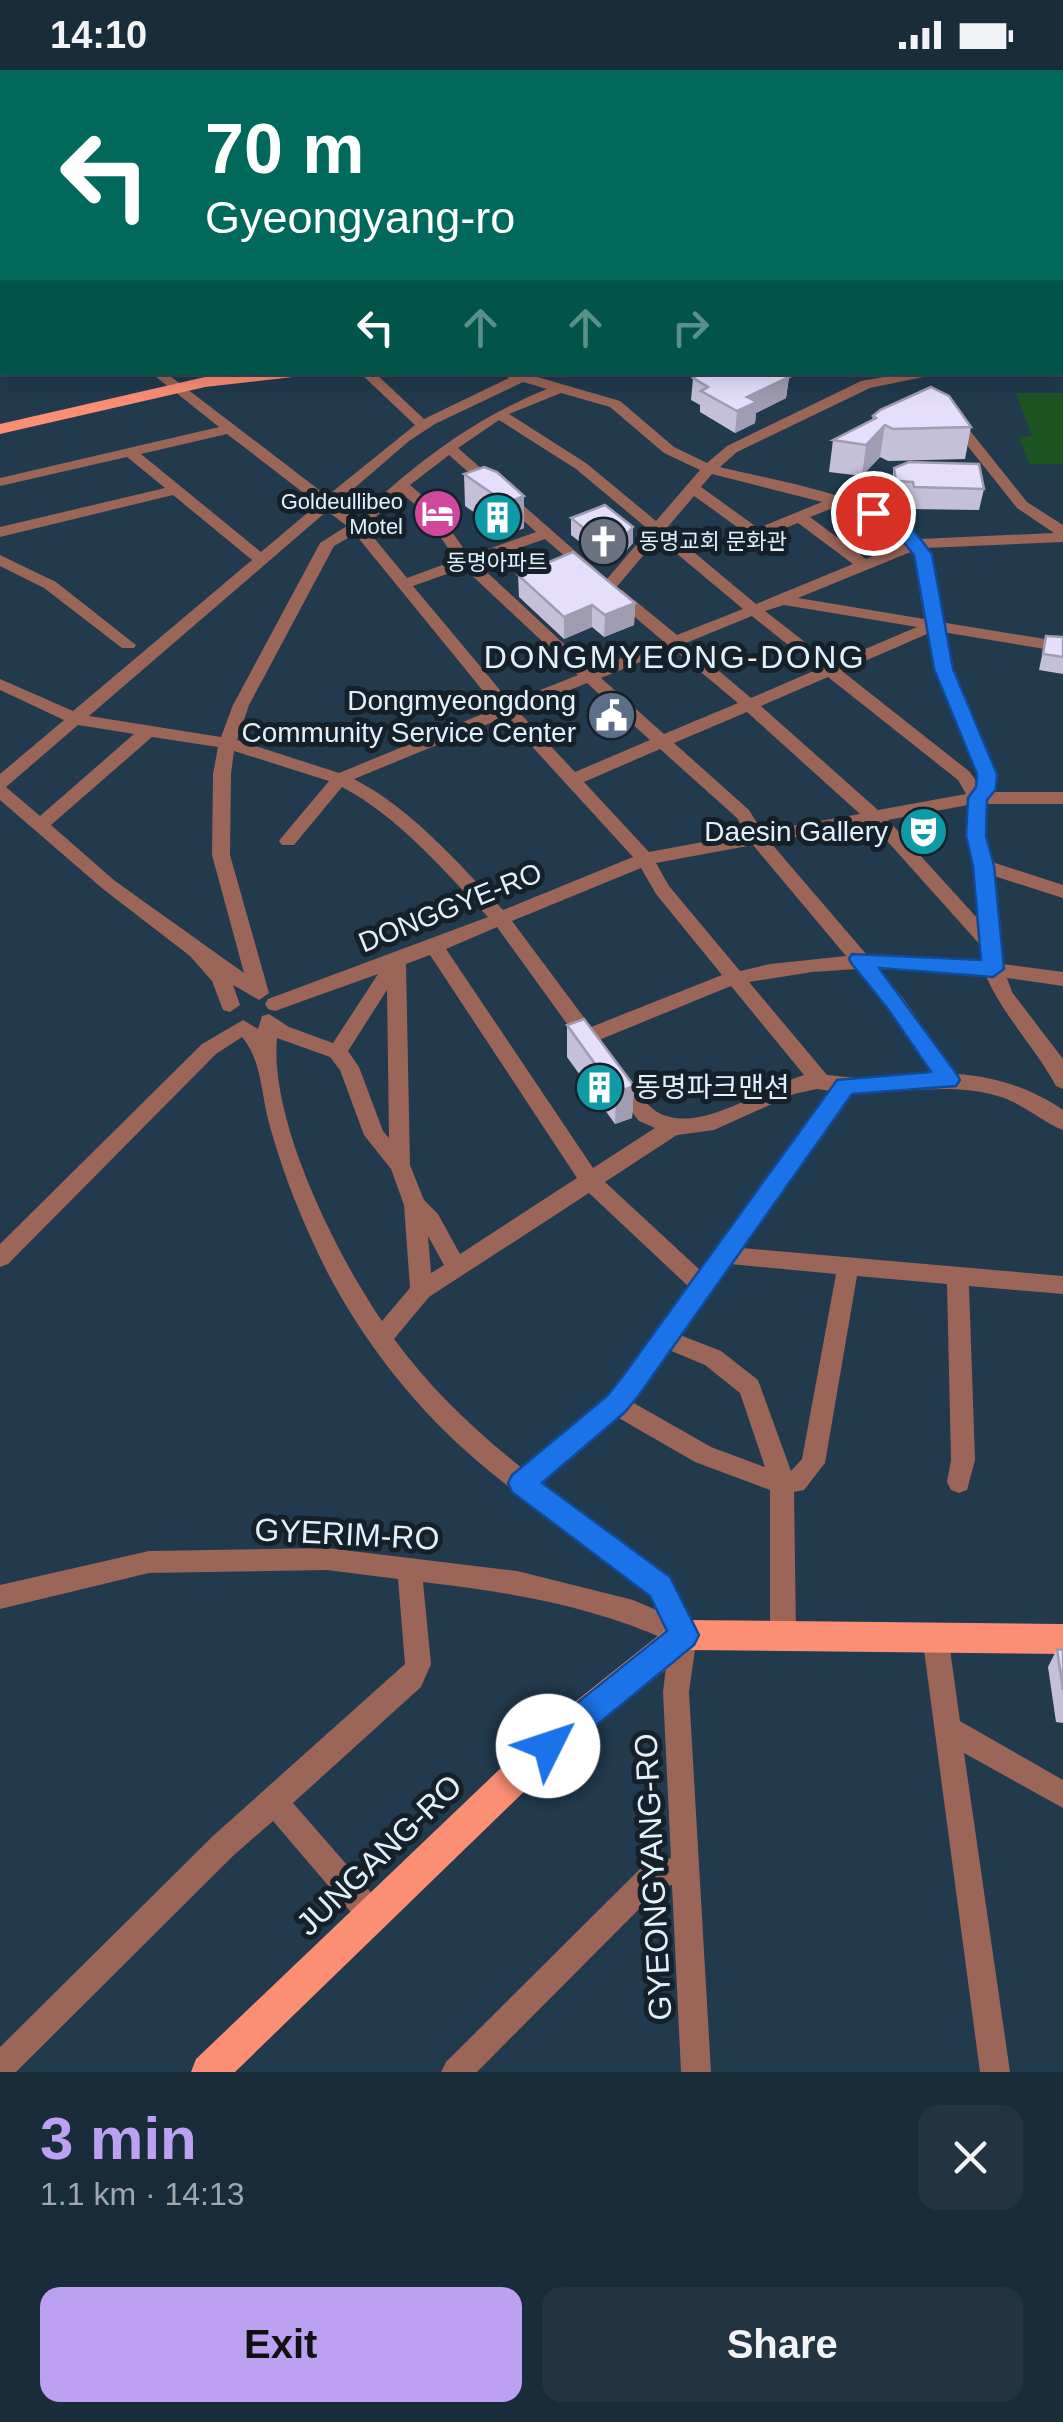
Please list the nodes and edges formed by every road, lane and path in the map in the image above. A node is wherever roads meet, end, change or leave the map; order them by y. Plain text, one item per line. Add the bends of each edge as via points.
1 (154, 375) edge
2 (159, 375) edge
3 (274, 375) edge
4 (367, 375) edge
5 (512, 375) edge
6 (911, 375) edge
7 (917, 375) edge
8 (520, 378) junction
9 (558, 388) junction
10 (177, 390) junction
11 (929, 390) edge
12 (940, 403) edge
13 (0, 412) edge
14 (499, 414) junction
15 (423, 424) junction
16 (0, 428) edge
17 (228, 429) junction
18 (449, 446) junction
19 (129, 451) junction
20 (709, 469) junction
21 (0, 482) edge
22 (401, 486) junction
23 (693, 488) junction
24 (174, 490) junction
25 (837, 501) junction
26 (328, 502) junction
27 (800, 517) junction
28 (357, 527) junction
29 (659, 531) junction
30 (0, 532) edge
31 (547, 532) junction
32 (757, 534) junction
33 (1063, 534) edge
34 (917, 544) junction
35 (325, 546) junction
36 (772, 546) dead end
37 (376, 549) junction
38 (0, 560) edge
39 (262, 560) junction
40 (468, 563) junction
41 (866, 566) junction
42 (404, 584) junction
43 (608, 587) junction
44 (781, 599) junction
45 (754, 610) junction
46 (933, 626) junction
47 (676, 642) junction
48 (128, 645) dead end
49 (1063, 647) edge
50 (830, 672) junction
51 (593, 678) junction
52 (0, 684) edge
53 (750, 705) junction
54 (510, 711) junction
55 (78, 720) junction
56 (140, 732) junction
57 (663, 742) junction
58 (227, 744) junction
59 (340, 779) junction
60 (573, 780) junction
61 (0, 787) edge
62 (978, 798) junction
63 (1063, 798) edge
64 (875, 817) junction
65 (40, 825) junction
66 (758, 839) junction
67 (288, 841) dead end
68 (645, 859) junction
69 (984, 866) junction
70 (1063, 892) edge
71 (500, 918) junction
72 (989, 943) junction
73 (434, 946) junction
74 (198, 951) junction
75 (860, 959) junction
76 (396, 960) junction
77 (993, 969) junction
78 (737, 978) junction
79 (1063, 979) edge
80 (229, 1006) junction
81 (268, 1006) junction
82 (243, 1026) junction
83 (587, 1037) junction
84 (209, 1048) junction
85 (337, 1052) junction
86 (264, 1059) junction
87 (948, 1080) junction
88 (820, 1081) junction
89 (1063, 1081) edge
90 (846, 1086) junction
91 (1063, 1122) edge
92 (673, 1127) junction
93 (400, 1165) junction
94 (591, 1182) junction
95 (415, 1205) junction
96 (723, 1255) junction
97 (0, 1258) edge
98 (456, 1265) junction
99 (848, 1265) junction
100 (958, 1275) junction
101 (700, 1285) junction
102 (1063, 1286) edge
103 (421, 1290) junction
104 (381, 1338) junction
105 (663, 1338) junction
106 (616, 1404) junction
107 (959, 1482) dead end
108 (522, 1483) junction
109 (782, 1483) junction
110 (409, 1567) junction
111 (0, 1597) edge
112 (784, 1634) junction
113 (684, 1635) junction
114 (935, 1636) junction
115 (1063, 1639) edge
116 (950, 1730) junction
117 (1063, 1795) edge
118 (274, 1802) junction
119 (684, 1869) junction
120 (371, 1914) junction
121 (0, 2067) edge
122 (209, 2072) edge
123 (456, 2072) edge
124 (696, 2072) edge
125 (996, 2072) edge

1 - 13 main road
2 - 10 street
3 - 10 main road
4 - 15 street
5 - 8 street
6 - 20 street via 866,384 732,450
7 - 11 street
8 - 9 street
8 - 15 street
9 - 14 street
9 - 20 street via 615,404 669,450
10 - 16 main road
10 - 17 street
12 - 33 street via 1014,496
14 - 18 street
14 - 29 street via 572,459
15 - 26 street
17 - 19 street
17 - 26 street
18 - 22 street
18 - 31 street
19 - 21 street
19 - 24 street
20 - 23 street
20 - 25 street
22 - 28 street
22 - 40 street via 428,508
23 - 29 street
23 - 32 street
24 - 30 street
24 - 39 street
25 - 27 street
25 - 34 street via 873,513
26 - 28 street
26 - 39 street
27 - 32 street
27 - 41 street
28 - 35 street
28 - 37 street
29 - 43 street
29 - 45 street
31 - 40 street
31 - 43 street
32 - 36 street
33 - 34 street
34 - 41 street
34 - 46 street
35 - 37 street
35 - 58 street
37 - 42 street
38 - 48 street via 50,585
39 - 55 street
40 - 42 street
40 - 51 street
41 - 44 street
42 - 54 street
43 - 47 street
44 - 45 street
44 - 46 street
45 - 47 street
45 - 50 street
46 - 49 street
46 - 50 street
46 - 62 street via 950,690 987,774
47 - 51 street
47 - 53 street
50 - 53 street
50 - 62 street via 964,776
51 - 54 street
51 - 57 street
52 - 55 street
53 - 57 street
53 - 64 street
54 - 59 street
54 - 60 street
55 - 56 street
55 - 61 street
56 - 58 street
56 - 65 street
57 - 60 street
57 - 66 street via 744,814
58 - 59 street
58 - 81 street via 221,855
59 - 67 street
59 - 71 street via 394,812
60 - 68 street
61 - 65 street
62 - 63 street, DONGGYE-RO
62 - 64 street, DONGGYE-RO
62 - 69 street via 976,836
64 - 66 street, DONGGYE-RO
64 - 72 street
65 - 74 street
66 - 68 street, DONGGYE-RO
66 - 75 street
68 - 71 street, DONGGYE-RO
68 - 78 street via 662,890
69 - 70 street
69 - 72 street
71 - 73 street, DONGGYE-RO
71 - 83 street
72 - 77 street
73 - 76 street, DONGGYE-RO
73 - 94 street
74 - 80 street via 220,978
74 - 81 street
75 - 77 street
75 - 78 street
75 - 87 street
76 - 81 street, DONGGYE-RO
76 - 85 street
76 - 93 street
77 - 79 street
77 - 89 street
78 - 83 street
78 - 88 street
80 - 81 street via 245,994
80 - 82 street via 232,1022
80 - 84 street
81 - 82 street
81 - 85 street via 282,1032
81 - 86 street
82 - 84 street
82 - 86 street
83 - 92 street via 646,1115
84 - 97 street
85 - 93 street via 374,1135
86 - 104 street via 297,1184 324,1247
87 - 90 street
87 - 91 street via 1011,1090
88 - 90 street
88 - 92 street via 786,1088 705,1124
90 - 96 street
92 - 94 street
93 - 95 street
94 - 98 street
94 - 101 street
95 - 98 street
95 - 103 street
96 - 99 street
96 - 101 street
98 - 103 street
99 - 100 street
99 - 109 street via 813,1463 796,1482
100 - 102 street
100 - 107 street
101 - 105 street
103 - 104 street
104 - 108 street via 440,1410
105 - 106 street
105 - 109 street via 713,1358 750,1387
106 - 108 street
106 - 109 street via 677,1442
108 - 113 street via 660,1587
109 - 112 street
110 - 111 street, GYERIM-RO via 327,1559 149,1562
110 - 113 street, GYERIM-RO via 562,1593
110 - 118 street via 418,1664 412,1678
112 - 113 main road
112 - 114 main road
113 - 119 street, GYEONGYANG-RO via 676,1692
113 - 120 main road, JUNGANG-RO via 558,1736
114 - 115 main road
114 - 116 street
116 - 117 street
116 - 125 street
118 - 120 street
118 - 121 street
119 - 123 street via 654,1876
119 - 124 street, GYEONGYANG-RO
120 - 122 main road, JUNGANG-RO

